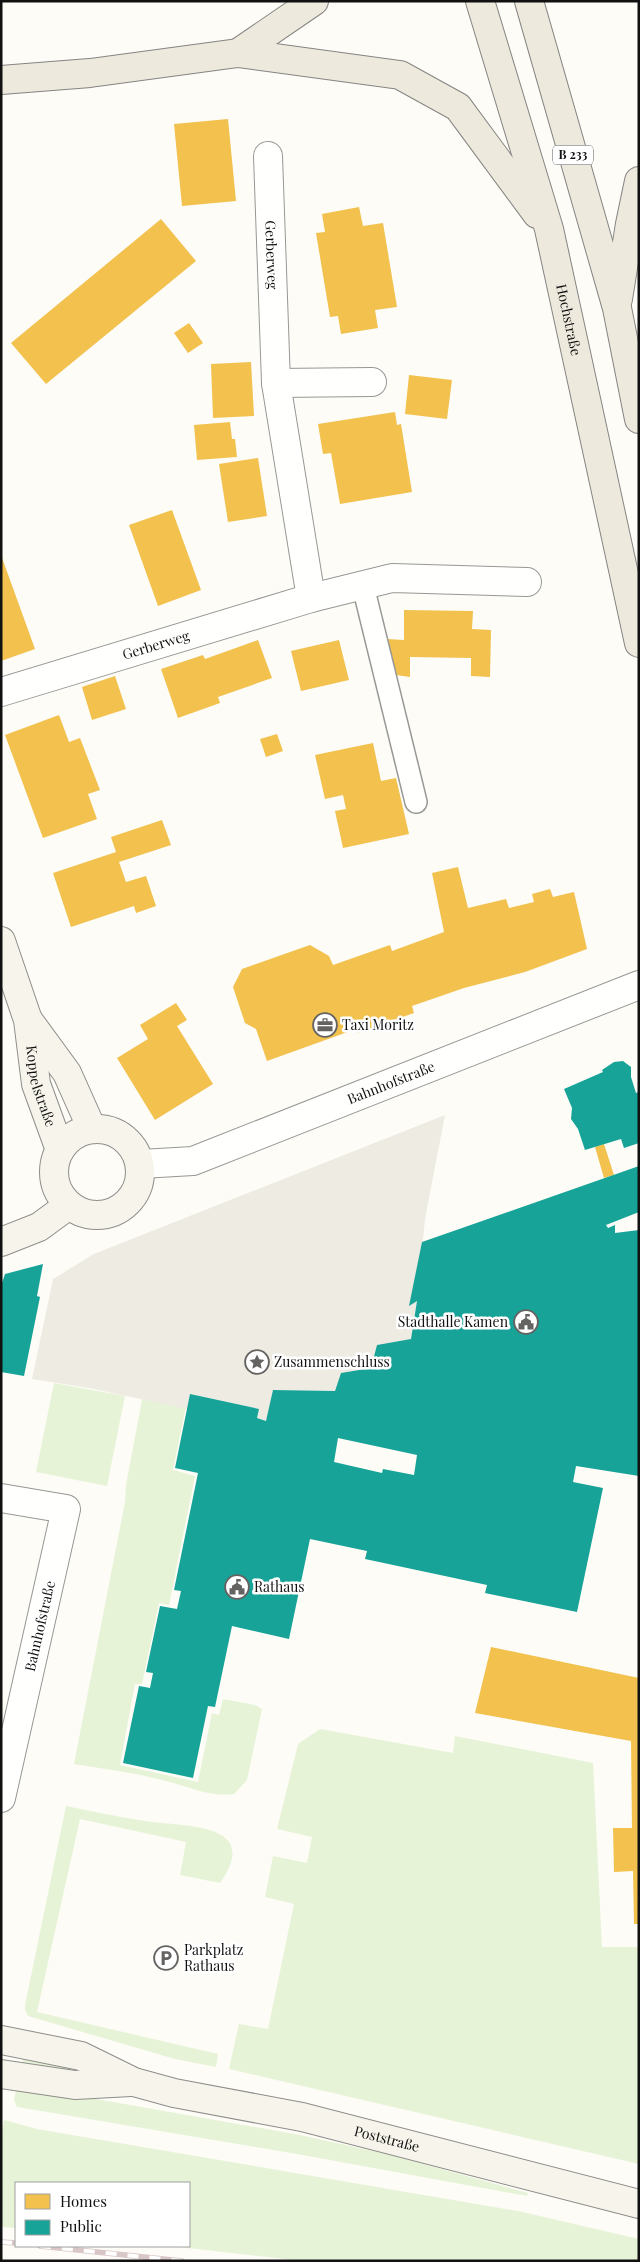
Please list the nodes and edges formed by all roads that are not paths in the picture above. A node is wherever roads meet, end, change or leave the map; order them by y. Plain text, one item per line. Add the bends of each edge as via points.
1 (314, 1) edge
2 (480, 1) edge
3 (529, 1) edge
4 (238, 53) junction
5 (1, 80) edge
6 (268, 156) dead end
7 (639, 181) edge
8 (549, 229) junction
9 (617, 308) junction
10 (372, 382) dead end
11 (276, 383) junction
12 (639, 420) edge
13 (527, 582) dead end
14 (363, 586) junction
15 (311, 598) junction
16 (639, 644) edge
17 (1, 692) edge
18 (416, 802) dead end
19 (1, 941) edge
20 (639, 984) edge
21 (28, 1020) junction
22 (92, 1128) junction
23 (60, 1150) junction
24 (141, 1164) junction
25 (69, 1205) junction
26 (1, 1242) edge
27 (6, 1499) edge
28 (1, 1798) edge
29 (1, 2040) edge
30 (1, 2074) edge
31 (134, 2082) junction
32 (639, 2204) edge

1 - 4 main road
2 - 8 main road, Hochstraße
3 - 9 main road, B 233
4 - 5 main road via 90,73
4 - 8 main road via 400,75 458,108
6 - 11 street, Gerberweg
7 - 9 main road
8 - 16 main road, Hochstraße
9 - 12 main road, B 233
10 - 11 street
11 - 15 street, Gerberweg
13 - 14 street, Gerberweg via 392,578
14 - 15 street, Gerberweg
14 - 18 lane
15 - 17 street, Gerberweg
19 - 21 street, Koppelstraße
20 - 24 street, Bahnhofstraße via 193,1161
21 - 22 street, Koppelstraße via 67,1073
21 - 23 street, Koppelstraße via 36,1084
22 - 23 street via 68,1139
22 - 24 street via 106,1129 129,1141
23 - 25 street via 53,1174 55,1185
24 - 25 street via 137,1192 117,1211 89,1215
25 - 26 street via 39,1227
27 - 28 street, Bahnhofstraße via 66,1509
29 - 31 street, Poststraße via 81,2056
30 - 31 street, Poststraße via 75,2085
31 - 32 street, Poststraße via 302,2117

